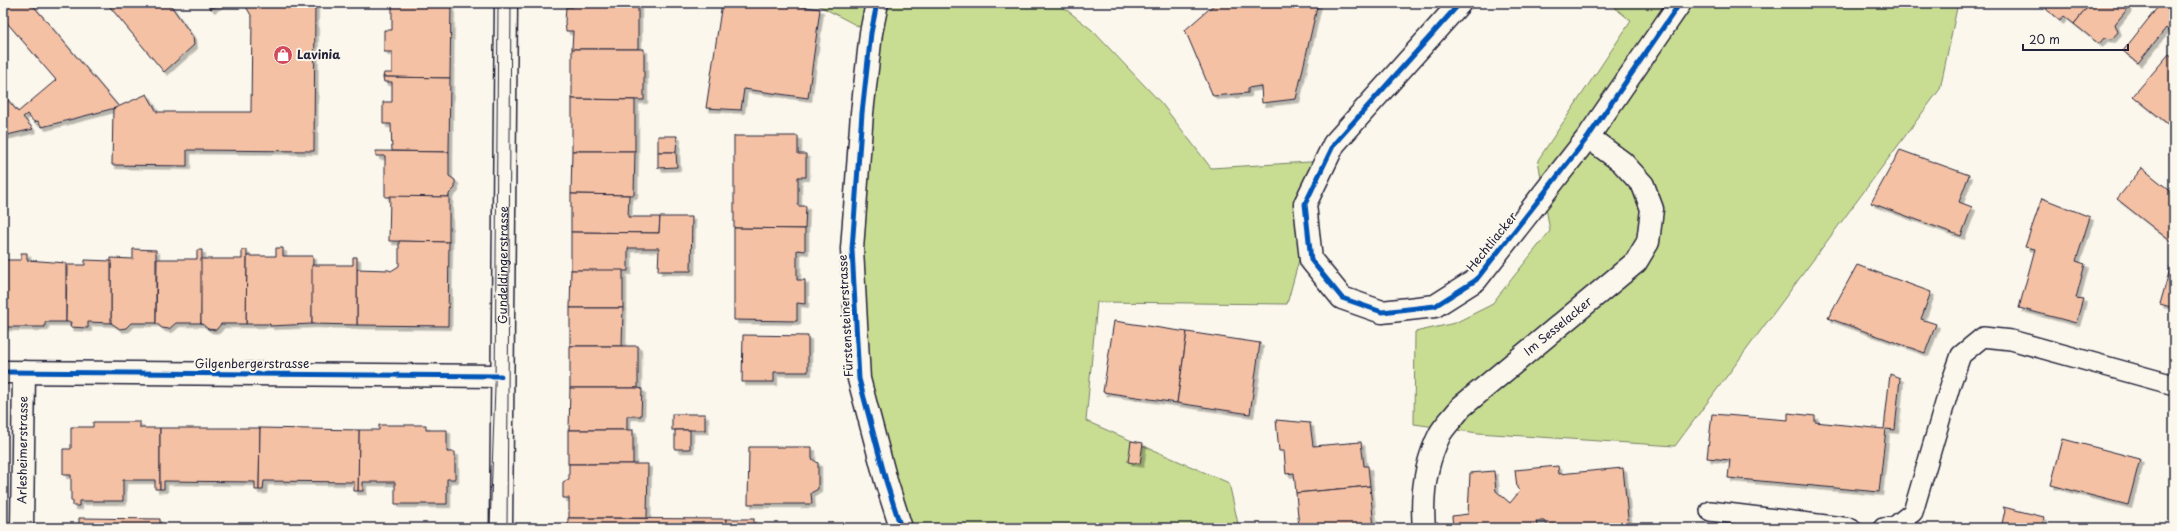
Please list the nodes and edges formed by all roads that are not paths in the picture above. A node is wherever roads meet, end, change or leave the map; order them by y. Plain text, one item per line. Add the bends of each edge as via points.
1 (506, 3) edge
2 (877, 3) edge
3 (1460, 3) edge
4 (1680, 3) edge
5 (1588, 137) junction
6 (13, 372) edge
7 (502, 376) junction
8 (2174, 385) edge
9 (1710, 511) dead end
10 (22, 528) edge
11 (502, 528) edge
12 (901, 528) edge
13 (1424, 528) edge
14 (1851, 528) edge
15 (1883, 528) edge

1 - 7 street, Gundeldingerstrasse
2 - 12 street, Fürstensteinerstrasse via 862,113 852,249 859,379
3 - 5 street, Hechtliacker via 1334,144 1306,204 1311,260 1342,298 1382,312 1435,306 1476,280
4 - 5 street, Hechtliacker
5 - 13 street, Im Sesselacker via 1622,162 1643,185 1652,209 1648,242 1636,262 1462,408 1441,433 1426,468 1422,508
6 - 7 street, Gilgenbergerstrasse
6 - 10 street, Arlesheimerstrasse
7 - 11 street, Gundeldingerstrasse
8 - 15 lane via 2011,340 1983,337 1961,355 1913,512 1894,527
9 - 14 lane

